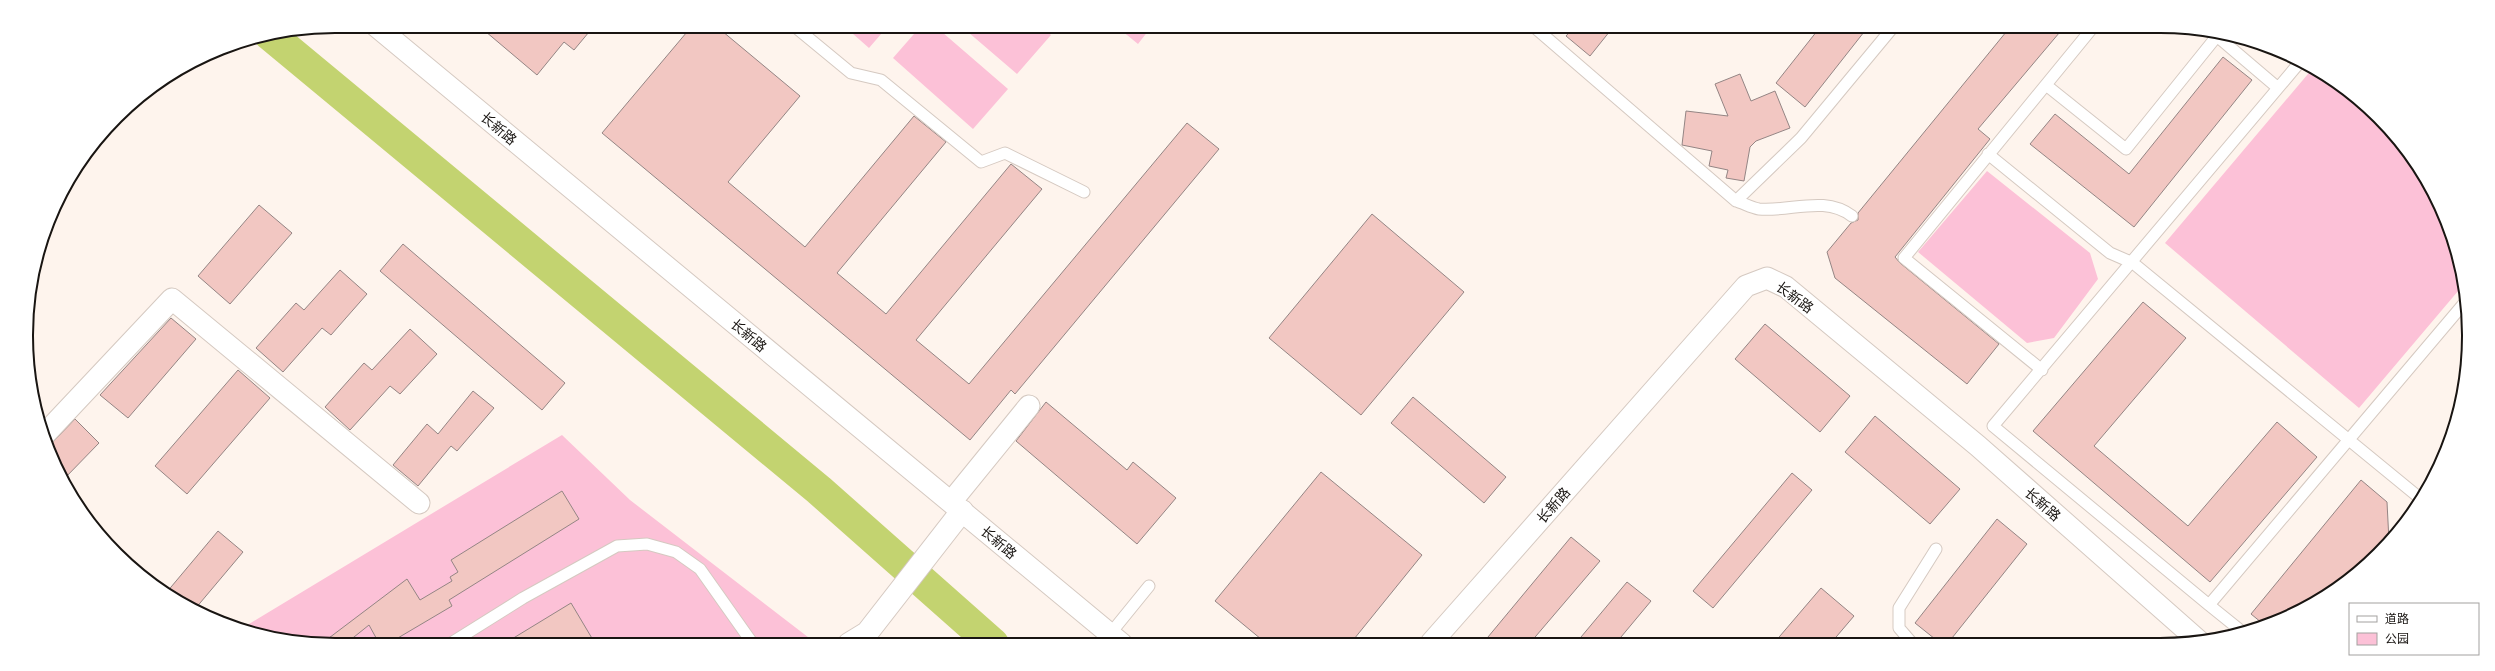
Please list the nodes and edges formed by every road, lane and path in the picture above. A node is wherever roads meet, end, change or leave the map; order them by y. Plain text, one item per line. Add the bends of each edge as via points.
1 (384, 33) edge
2 (802, 33) edge
3 (1541, 33) edge
4 (1888, 33) edge
5 (2088, 33) edge
6 (2211, 38) edge
7 (2220, 39) edge
8 (2297, 66) edge
9 (2046, 85) junction
10 (2278, 88) junction
11 (1988, 154) junction
12 (1084, 192) dead end
13 (1736, 201) junction
14 (1852, 216) dead end
15 (2133, 263) junction
16 (2460, 308) edge
17 (2042, 370) junction
18 (1029, 406) dead end
19 (48, 431) edge
20 (2348, 438) junction
21 (2417, 494) edge
22 (419, 503) dead end
23 (956, 507) junction
24 (1936, 549) dead end
25 (1149, 586) dead end
26 (2209, 605) junction
27 (2238, 628) edge
28 (2193, 636) edge
29 (459, 638) edge
30 (749, 638) edge
31 (859, 638) edge
32 (1115, 638) edge
33 (1117, 638) edge
34 (1436, 638) edge
35 (1908, 638) edge

1 - 23 street, 长新路
2 - 12 lane via 851,73 881,80 981,162 1006,153
3 - 13 lane
4 - 13 lane via 1801,138
5 - 9 lane
6 - 9 lane via 2126,148
7 - 10 lane
8 - 10 lane
9 - 11 lane
10 - 15 lane
11 - 15 lane via 2110,253
11 - 17 lane via 1902,256
13 - 14 lane via 1758,209 1822,204 1846,211
15 - 17 lane
15 - 20 lane
16 - 20 lane
17 - 26 lane via 1993,426
18 - 23 street
19 - 22 street via 172,299
20 - 21 lane
20 - 26 lane
23 - 31 street via 924,559 867,633
23 - 32 street, 长新路
24 - 35 lane via 1899,608 1899,628
25 - 33 lane
26 - 27 lane
28 - 34 street, 长新路 via 1978,446 1786,287 1767,278 1746,286
29 - 30 lane via 523,598 618,546 647,544 676,552 700,570

